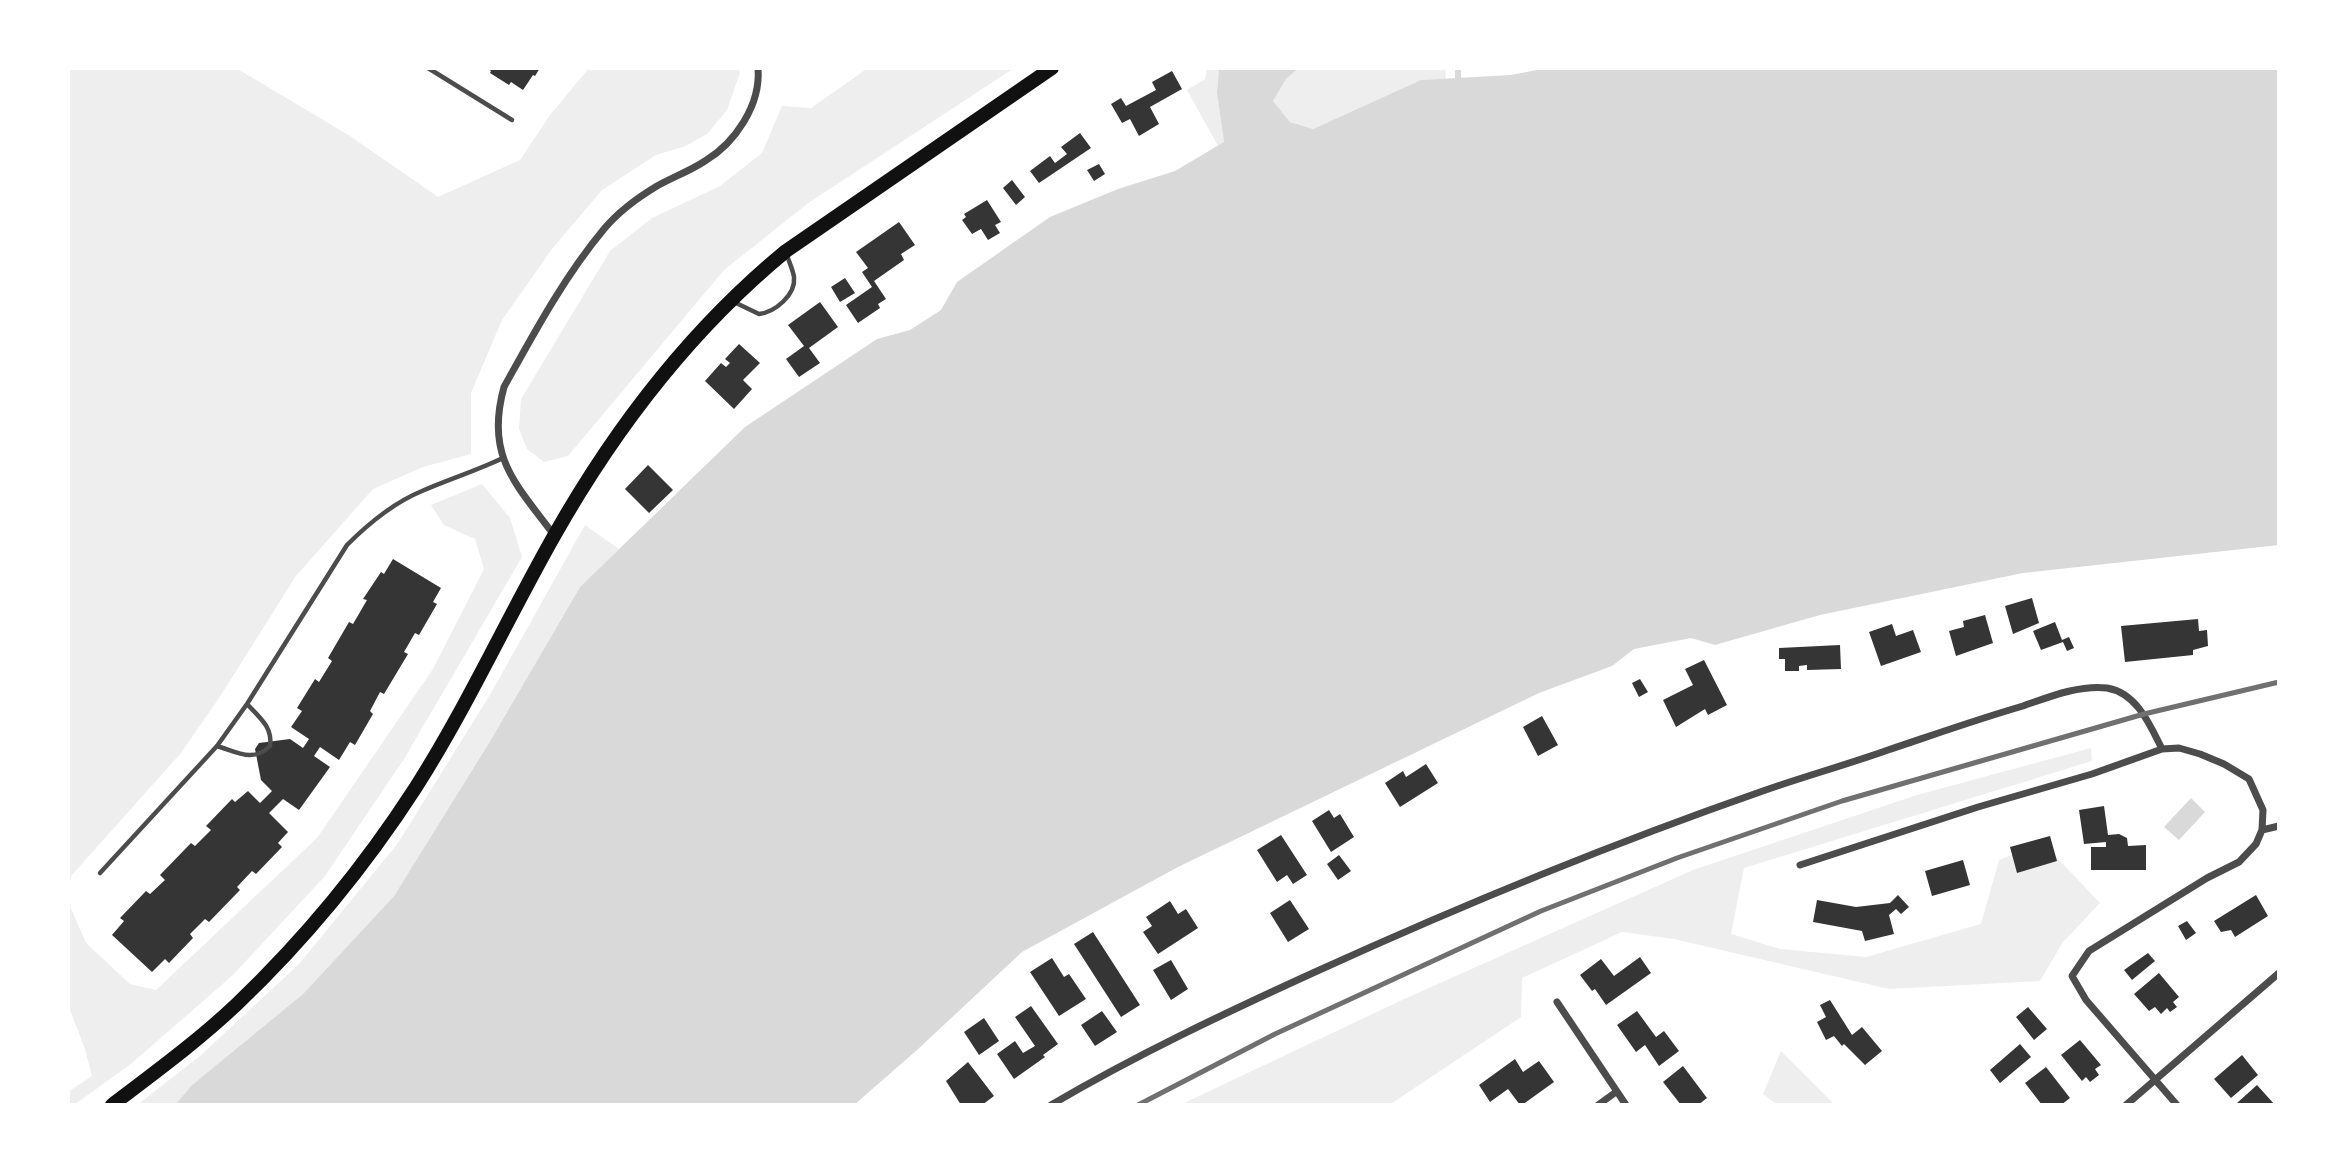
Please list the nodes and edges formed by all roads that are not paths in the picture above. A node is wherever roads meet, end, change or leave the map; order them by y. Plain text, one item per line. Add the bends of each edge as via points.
1 (428, 68) edge
2 (758, 68) edge
3 (1052, 68) edge
4 (512, 120) dead end
5 (786, 251) junction
6 (730, 299) junction
7 (503, 458) junction
8 (555, 536) junction
9 (247, 704) junction
10 (217, 746) junction
11 (2162, 749) junction
12 (2279, 826) edge
13 (2262, 830) junction
14 (1800, 865) dead end
15 (100, 873) dead end
16 (2279, 973) edge
17 (1557, 1002) dead end
18 (2155, 1079) junction
19 (1616, 1092) junction
20 (112, 1105) edge
21 (1051, 1105) edge
22 (1598, 1105) edge
23 (1626, 1105) edge
24 (2126, 1105) edge
25 (2177, 1105) edge

1 - 4 lane
2 - 7 street via 750,111 724,146 618,213 576,264 504,387 496,432
3 - 5 main road
5 - 6 main road
5 - 6 lane via 793,289 776,308 759,314
6 - 8 main road via 657,380
7 - 8 street
7 - 9 lane via 420,492 368,524 332,566
8 - 20 main road via 440,747 361,865 235,1006
9 - 10 lane
9 - 10 lane via 265,722 270,746 257,756
10 - 15 lane
11 - 13 street via 2200,754 2249,779 2263,810
11 - 14 street
11 - 21 street via 2144,714 2129,698 2109,688 2065,692 1760,792 1563,865 1242,1005
12 - 13 street
13 - 18 street via 2239,862 2089,951 2072,976 2085,1000
16 - 18 street
17 - 19 street
18 - 24 street
18 - 25 street
19 - 22 street
19 - 23 street

